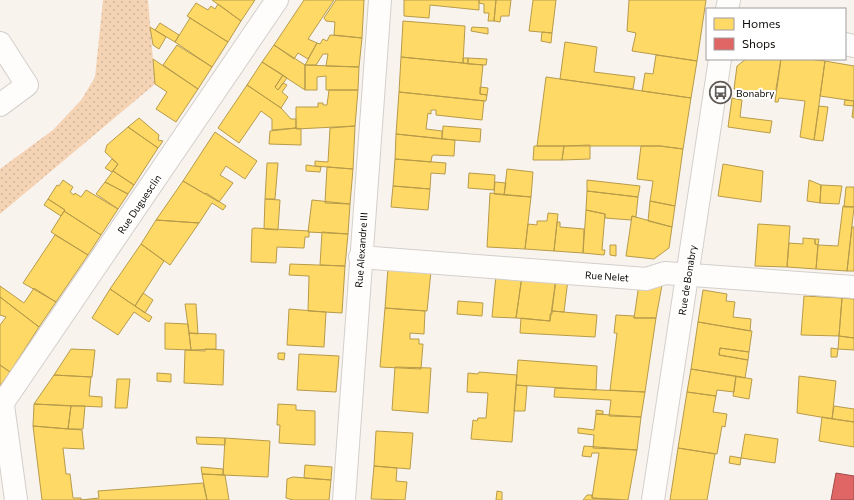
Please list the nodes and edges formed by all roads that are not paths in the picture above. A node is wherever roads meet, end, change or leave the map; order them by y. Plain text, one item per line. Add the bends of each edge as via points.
1 (277, 0) edge
2 (380, 0) edge
3 (0, 43) edge
4 (720, 60) edge
5 (0, 105) edge
6 (360, 257) junction
7 (688, 275) junction
8 (854, 287) edge
9 (1, 406) edge
10 (16, 500) edge
11 (344, 500) edge
12 (653, 500) edge

1 - 9 street, Rue Duguesclin
2 - 6 street, Rue Alexandre III
3 - 5 street via 28,85
4 - 7 street, Rue de Bonabry
6 - 7 street, Rue Nelet via 646,279 665,273
6 - 11 street, Rue Alexandre III
7 - 8 street, Rue Nelet
7 - 12 street, Rue de Bonabry
9 - 10 street

